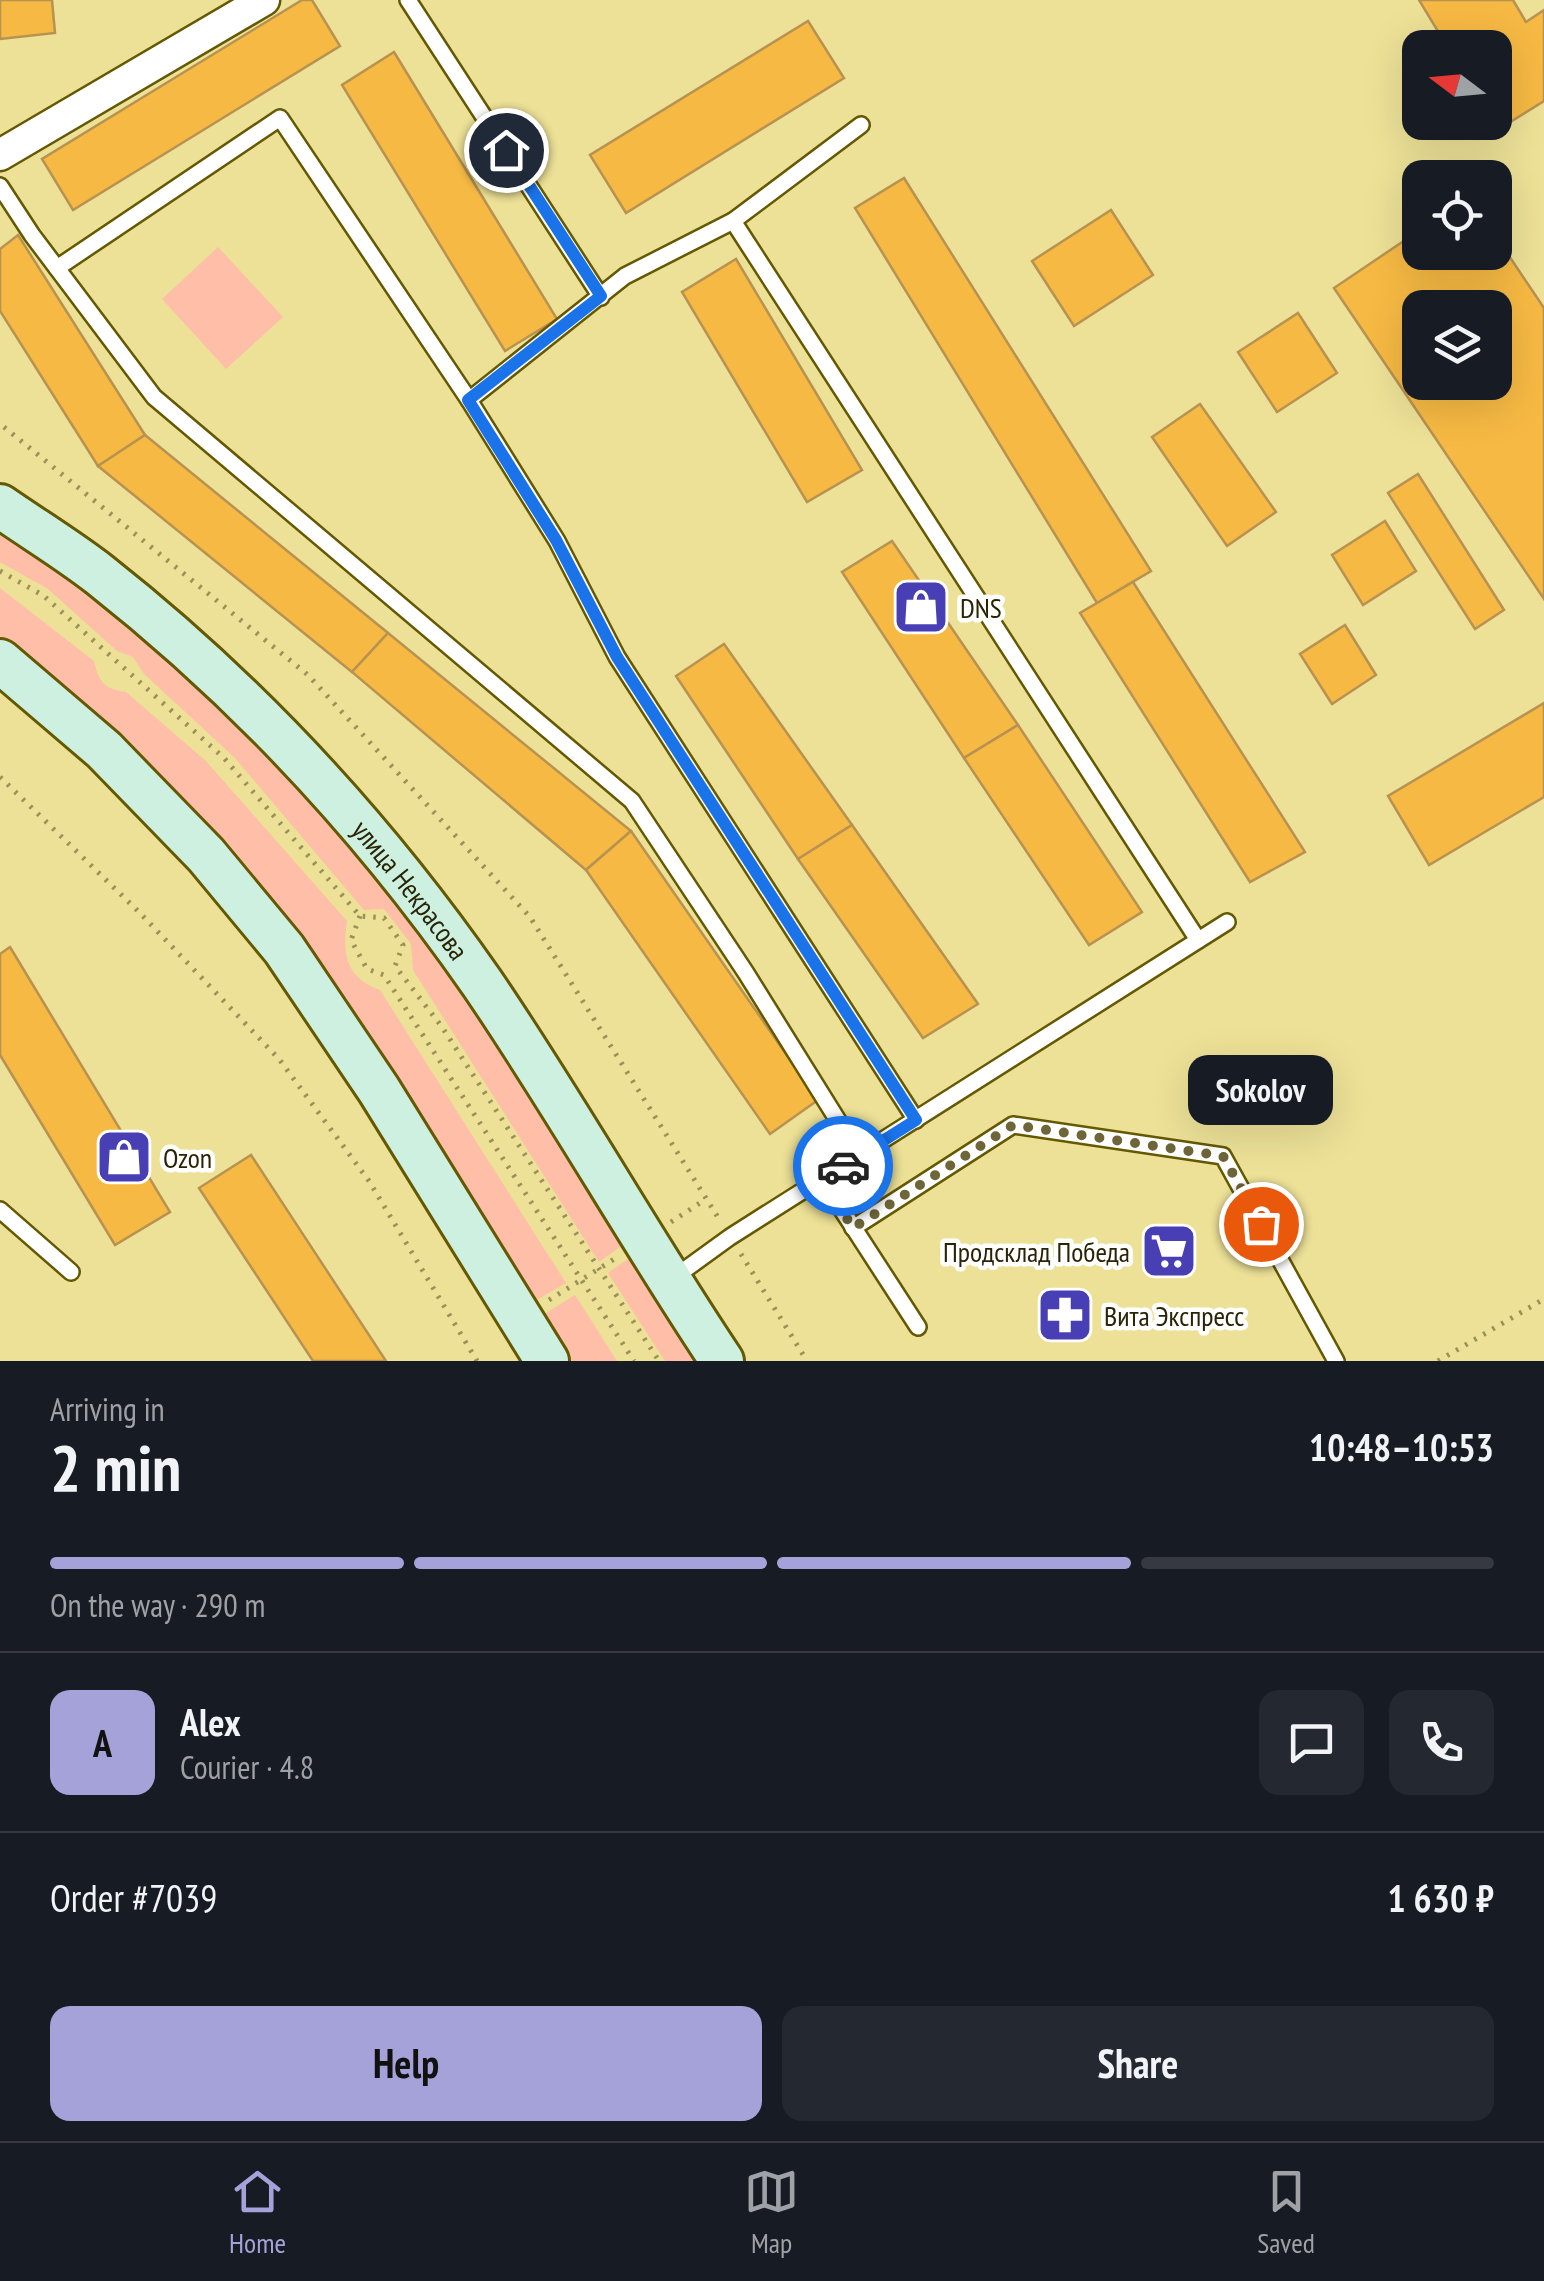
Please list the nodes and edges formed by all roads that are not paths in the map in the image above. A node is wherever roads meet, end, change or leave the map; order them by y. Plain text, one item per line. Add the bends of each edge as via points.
1 (264, 0) edge
2 (408, 0) edge
3 (862, 124) dead end
4 (0, 155) edge
5 (0, 186) edge
6 (732, 221) junction
7 (57, 268) junction
8 (601, 296) junction
9 (468, 400) junction
10 (0, 506) edge
11 (0, 661) edge
12 (1227, 922) dead end
13 (1198, 940) junction
14 (916, 1120) junction
15 (860, 1156) junction
16 (822, 1180) junction
17 (0, 1210) edge
18 (853, 1228) junction
19 (70, 1272) dead end
20 (668, 1281) junction
21 (918, 1328) dead end
22 (547, 1361) edge
23 (722, 1361) edge
24 (1336, 1361) edge

1 - 4 street
2 - 8 lane
3 - 6 lane
5 - 7 lane
6 - 8 lane via 625,276
6 - 13 lane
7 - 9 lane via 280,118
7 - 15 lane via 154,397 632,802
8 - 9 lane
9 - 14 lane via 556,540 617,657
10 - 20 main road, улица Некрасова via 98,573 177,640 281,736 381,850 482,984
11 - 22 main road via 104,750 206,855 284,949 380,1090
12 - 13 lane
13 - 14 lane
14 - 15 lane
15 - 16 lane
16 - 18 lane
16 - 20 lane
17 - 19 lane
18 - 21 lane
18 - 24 lane via 1013,1125 1223,1156
20 - 23 main road, улица Некрасова

